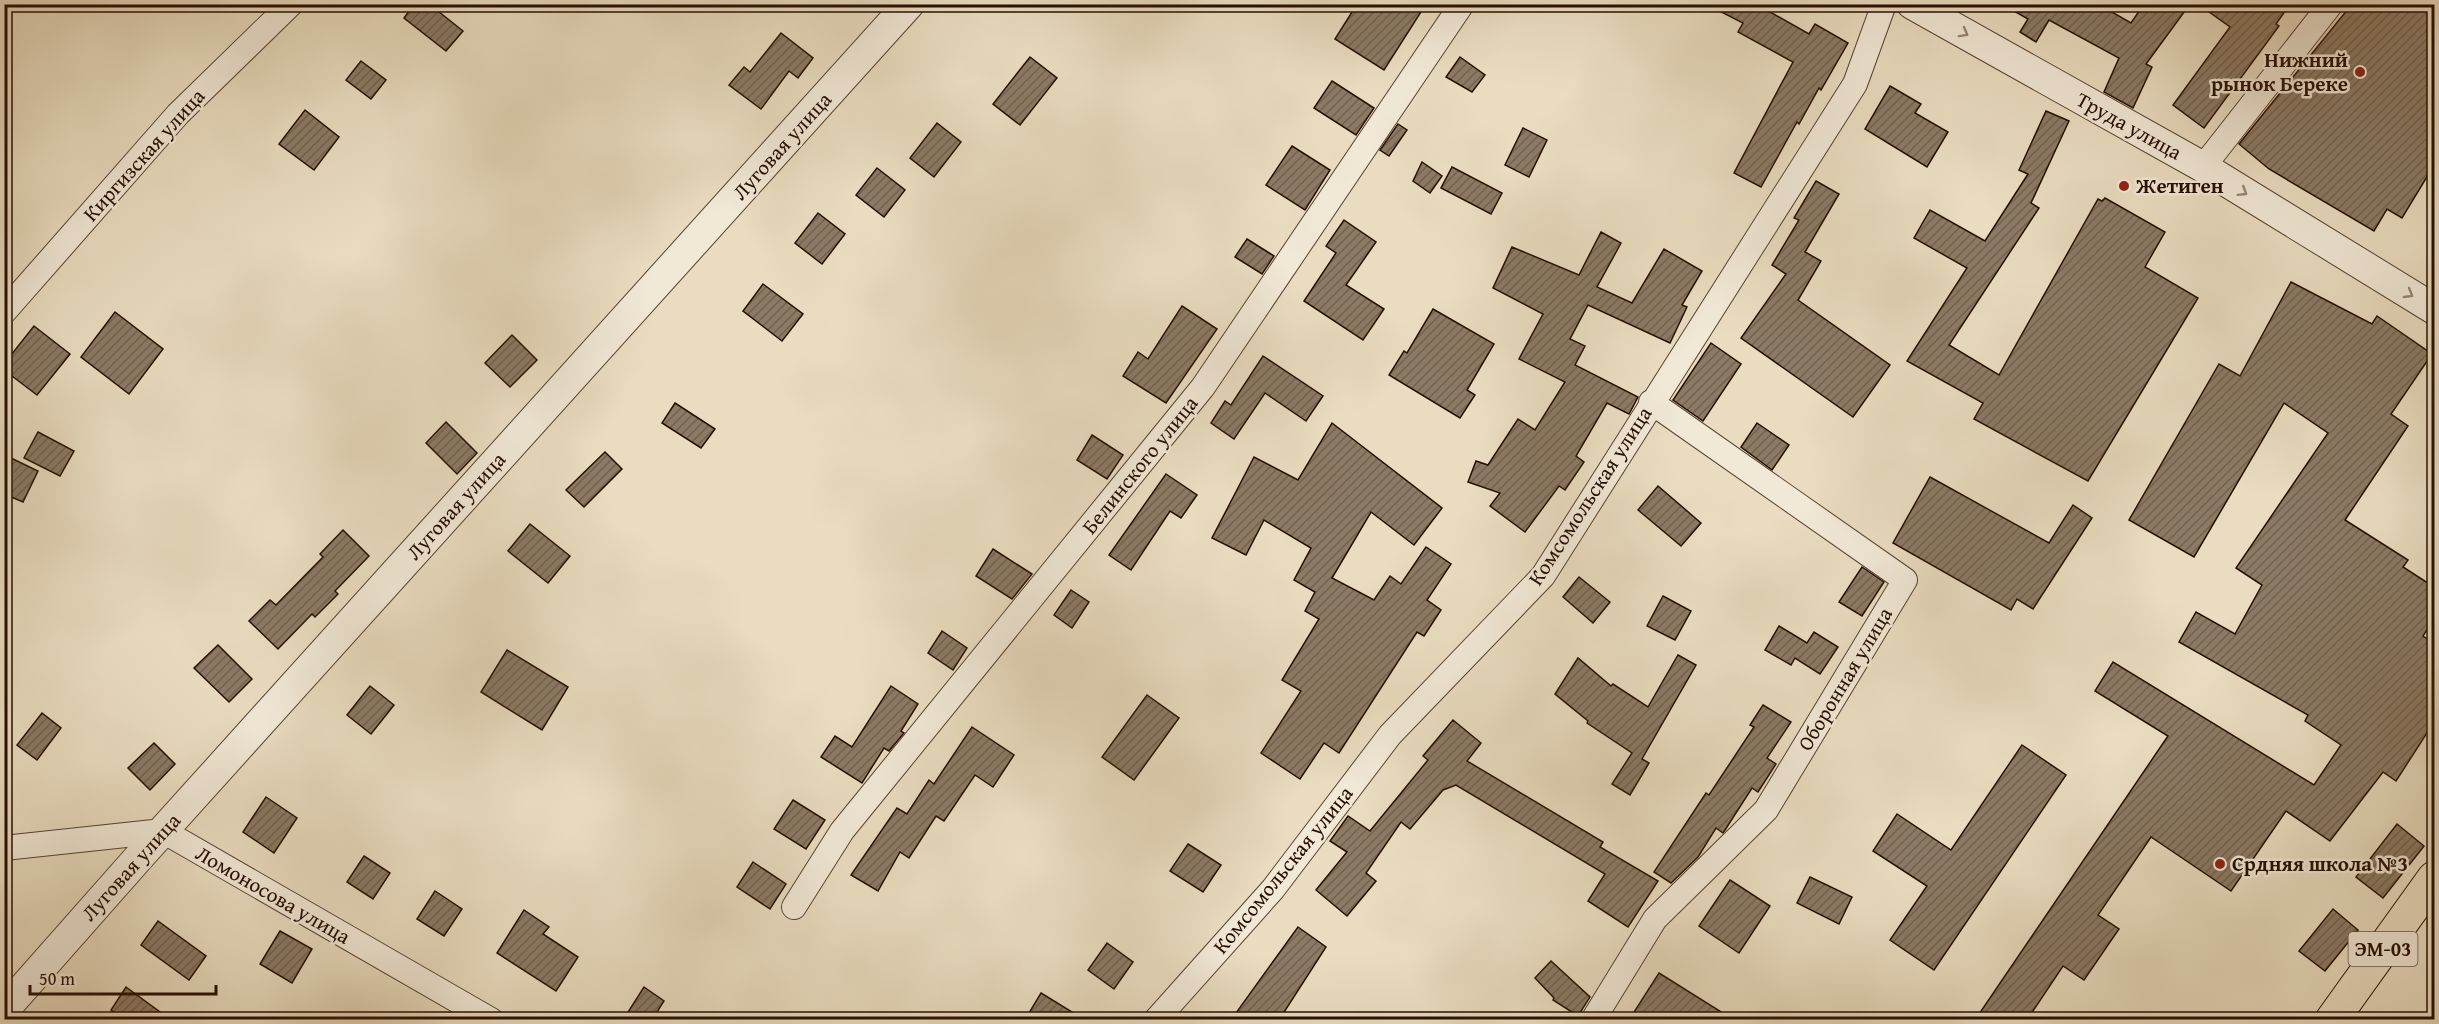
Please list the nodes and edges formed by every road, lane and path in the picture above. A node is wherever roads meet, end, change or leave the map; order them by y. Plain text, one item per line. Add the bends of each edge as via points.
1 (291, 4) edge
2 (909, 4) edge
3 (1462, 4) edge
4 (1884, 4) edge
5 (1912, 4) edge
6 (2331, 4) edge
7 (2203, 167) junction
8 (2434, 309) edge
9 (4, 312) edge
10 (1651, 402) junction
11 (163, 831) junction
12 (4, 848) edge
13 (2434, 878) edge
14 (794, 907) dead end
15 (4, 1010) edge
16 (491, 1020) edge
17 (1156, 1020) edge
18 (1593, 1020) edge
19 (2332, 1020) edge

1 - 9 street, Киргизская улица via 178,114
2 - 11 street, Луговая улица
3 - 14 street, Белинского улица via 1203,387 842,831
4 - 10 street, Комсомольская улица via 1855,84 1772,219
5 -> 7 street, Труда улица
6 - 7 street
7 -> 8 street, Труда улица
10 - 17 street, Комсомольская улица via 1542,576 1390,735 1273,889
10 - 18 street, Оборонная улица via 1905,580 1766,810 1655,919
11 - 12 street
11 - 15 street, Луговая улица
11 - 16 street, Ломоносова улица
13 - 19 highway, ЭМ-03

